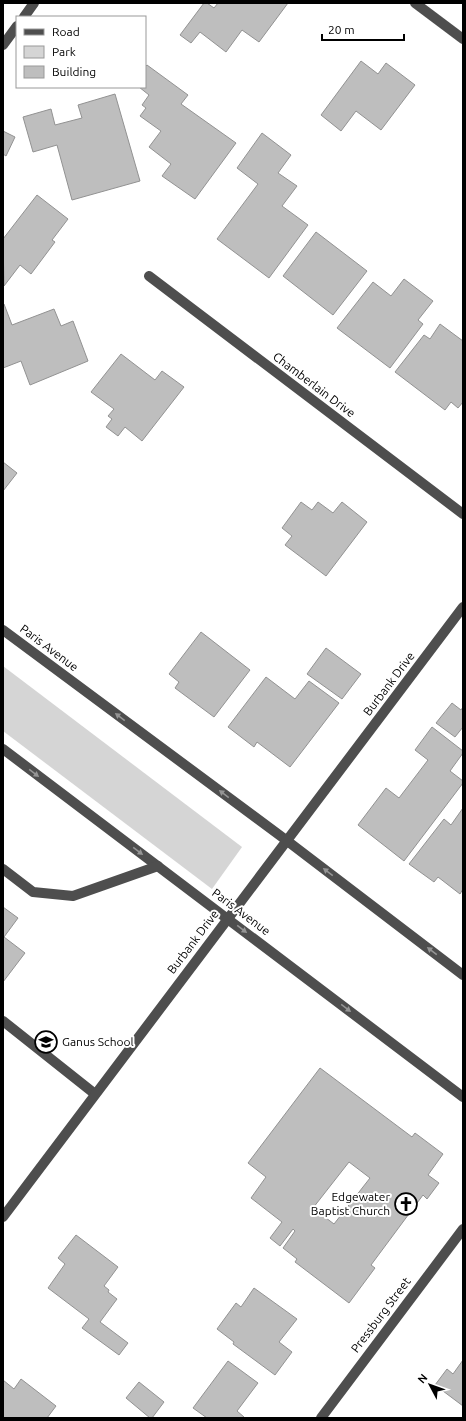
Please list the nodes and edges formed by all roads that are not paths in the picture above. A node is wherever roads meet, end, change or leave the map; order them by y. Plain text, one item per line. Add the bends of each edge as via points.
1 (34, 3) edge
2 (415, 3) edge
3 (25, 16) edge
4 (16, 27) edge
5 (463, 39) edge
6 (3, 46) edge
7 (150, 276) dead end
8 (463, 514) edge
9 (463, 607) edge
10 (3, 630) edge
11 (3, 749) edge
12 (286, 840) junction
13 (158, 866) junction
14 (3, 869) edge
15 (228, 918) junction
16 (463, 975) edge
17 (3, 1022) edge
18 (95, 1094) junction
19 (463, 1097) edge
20 (3, 1217) edge
21 (463, 1228) edge
22 (320, 1418) edge

1 - 3 street
2 - 5 street
4 - 6 street
7 - 8 street, Chamberlain Drive
9 - 12 street, Burbank Drive
12 -> 10 street, Paris Avenue
11 -> 13 street, Paris Avenue
12 - 15 street, Burbank Drive
16 -> 12 street, Paris Avenue
13 - 14 street via 72,896 33,892
13 - 15 street, Paris Avenue
15 - 18 street, Burbank Drive
15 -> 19 street, Paris Avenue
17 - 18 street
18 - 20 street, Burbank Drive
21 - 22 street, Pressburg Street

